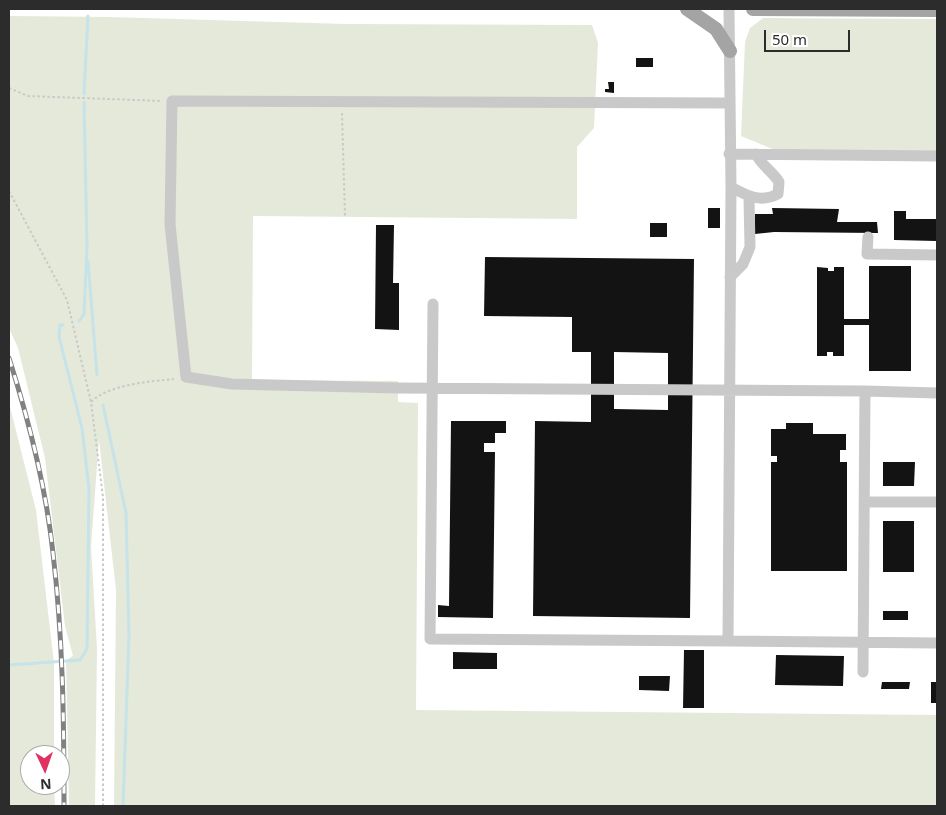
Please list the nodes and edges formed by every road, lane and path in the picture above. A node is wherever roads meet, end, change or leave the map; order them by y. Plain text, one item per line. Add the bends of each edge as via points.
1 (687, 9) edge
2 (729, 9) edge
3 (753, 9) edge
4 (937, 10) edge
5 (730, 51) junction
6 (9, 88) edge
7 (172, 101) junction
8 (342, 103) junction
9 (729, 103) junction
10 (729, 154) junction
11 (756, 154) junction
12 (937, 156) edge
13 (731, 187) junction
14 (9, 191) edge
15 (749, 197) junction
16 (344, 216) dead end
17 (868, 237) dead end
18 (937, 255) edge
19 (730, 277) junction
20 (433, 304) dead end
21 (186, 378) junction
22 (431, 388) junction
23 (730, 391) junction
24 (865, 391) junction
25 (937, 393) edge
26 (91, 402) junction
27 (864, 502) junction
28 (937, 502) edge
29 (728, 641) junction
30 (863, 642) junction
31 (937, 643) edge
32 (863, 672) dead end
33 (103, 806) edge

1 - 5 main road via 716,29
2 - 5 lane
3 - 4 main road
5 - 9 lane
6 - 7 path via 28,96
7 - 8 lane
7 - 21 lane via 170,224
8 - 9 lane
8 - 16 path
9 - 10 lane
10 - 11 lane
10 - 13 lane
11 - 12 lane
11 - 15 lane via 759,162 774,175 780,188 778,194 769,199
13 - 15 lane
13 - 19 lane
14 - 26 path via 67,300
15 - 19 lane via 750,247 744,264
17 - 18 lane via 867,254
19 - 23 lane
20 - 22 lane
21 - 22 lane via 232,384
21 - 26 path via 121,388 98,394
22 - 23 lane
22 - 29 lane via 430,639
23 - 24 lane
23 - 29 lane
24 - 25 lane
24 - 27 lane
26 - 33 path via 103,496
27 - 28 lane
27 - 30 lane
29 - 30 lane
30 - 31 lane
30 - 32 lane

